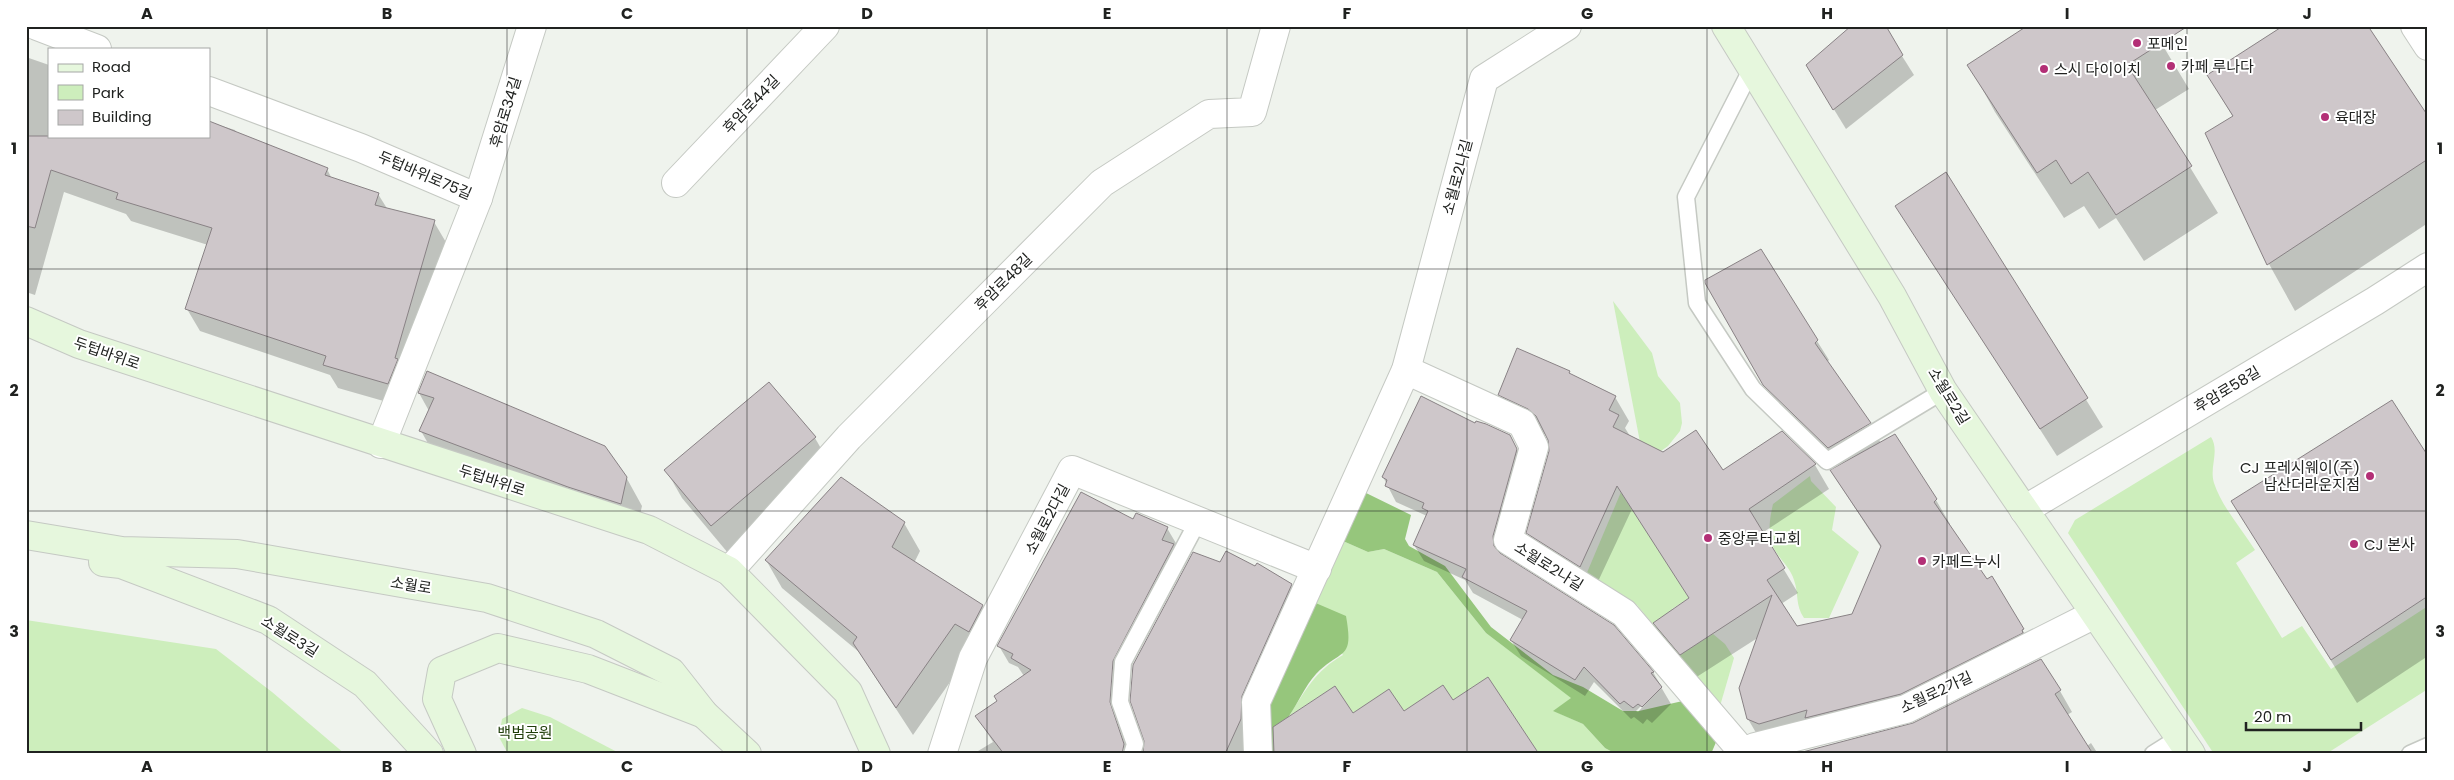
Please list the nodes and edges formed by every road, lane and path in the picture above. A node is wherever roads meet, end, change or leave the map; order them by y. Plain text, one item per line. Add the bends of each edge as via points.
1 (37, 26) edge
2 (532, 26) edge
3 (825, 26) edge
4 (1276, 26) edge
5 (1567, 26) edge
6 (1726, 26) edge
7 (2415, 26) edge
8 (2428, 46) edge
9 (94, 48) edge
10 (1751, 70) junction
11 (210, 91) edge
12 (676, 183) dead end
13 (478, 198) junction
14 (2428, 267) edge
15 (26, 321) edge
16 (1406, 370) junction
17 (1943, 390) junction
18 (381, 444) junction
19 (2024, 510) junction
20 (1198, 521) junction
21 (26, 535) edge
22 (26, 554) edge
23 (1317, 569) junction
24 (729, 571) junction
25 (2096, 614) junction
26 (704, 714) junction
27 (2186, 745) edge
28 (2428, 746) edge
29 (1741, 753) edge
30 (429, 754) edge
31 (462, 754) edge
32 (747, 754) edge
33 (876, 754) edge
34 (942, 754) edge
35 (1132, 754) edge
36 (1258, 754) edge
37 (2153, 754) edge
38 (2410, 754) edge

1 - 9 street
2 - 13 street, 후암로34길
3 - 12 street, 후암로44길
4 - 24 street, 후암로48길 via 1252,112 1209,114 1102,183 849,437
5 - 16 street, 소월로2나길 via 1484,79
6 - 10 main road, 소월로2길
7 - 8 street
10 - 17 main road, 소월로2길 via 1892,296
10 - 17 lane via 1686,197 1697,303 1753,390 1827,461
11 - 13 street, 두텁바위로75길 via 361,148
13 - 18 street, 두텁바위로75길
14 - 19 street, 후암로58길
15 - 18 main road, 두텁바위로 via 79,344
16 - 23 street, 소월로2나길
16 - 29 street, 소월로2나길 via 1522,423 1534,447 1508,540 1624,613
17 - 19 main road, 소월로2길
18 - 24 main road, 두텁바위로 via 649,530
19 - 25 main road, 소월로2길
20 - 23 street, 소월로2다길
20 - 34 street, 소월로2다길 via 1072,470 974,658
20 - 35 lane via 1123,662 1120,702 1135,744
21 - 26 main road, 소월로 via 122,551 237,554 487,598 596,634 671,672
22 - 30 main road, 소월로3길 via 121,564 268,620 365,684
23 - 36 street, 소월로2나길 via 1256,702
24 - 33 main road, 두텁바위로 via 848,692
25 - 27 main road, 소월로2길
25 - 29 street, 소월로2가길 via 1906,709
26 - 31 main road via 588,669 498,648 442,670 437,699
26 - 32 main road, 소월로
27 - 37 lane
28 - 38 lane

